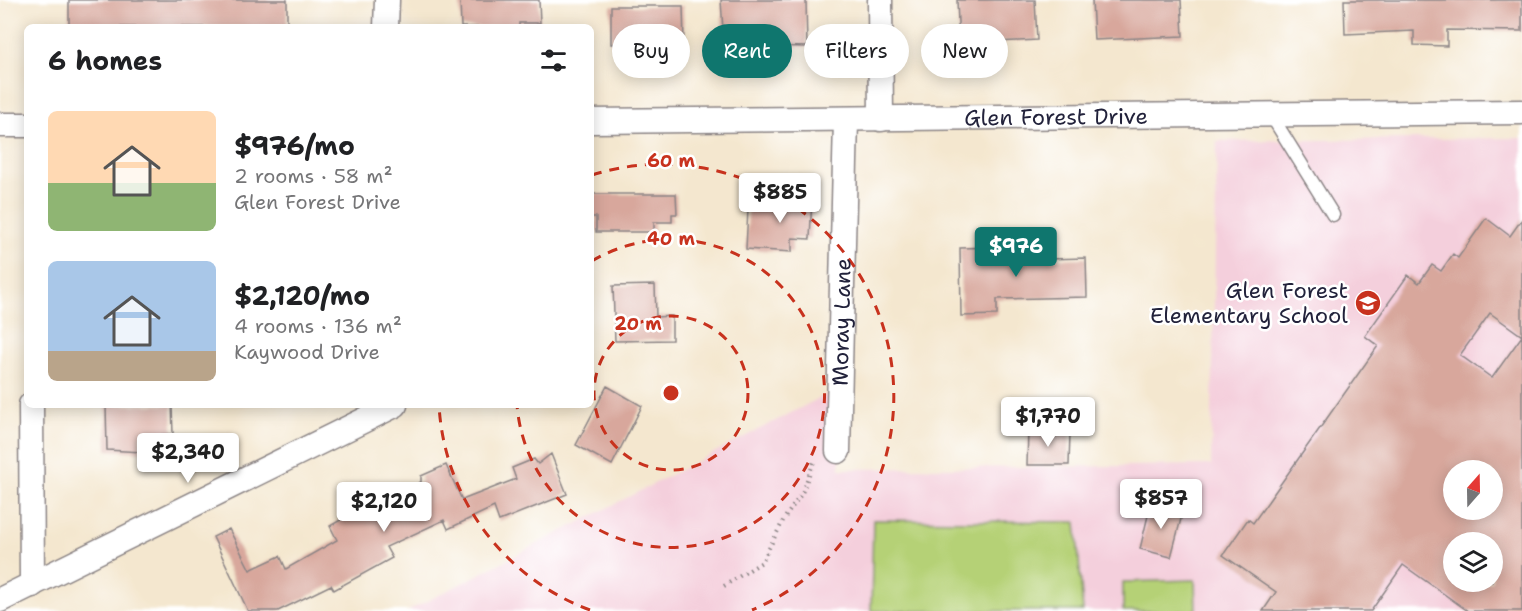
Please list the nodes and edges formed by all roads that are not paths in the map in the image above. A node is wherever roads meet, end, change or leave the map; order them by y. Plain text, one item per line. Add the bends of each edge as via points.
1 (387, 0) edge
2 (880, 0) edge
3 (386, 24) edge
4 (1522, 112) edge
5 (1271, 115) junction
6 (881, 119) junction
7 (846, 120) junction
8 (594, 121) edge
9 (0, 125) edge
10 (24, 125) edge
11 (1333, 215) dead end
12 (31, 408) edge
13 (389, 408) edge
14 (838, 451) road end
15 (32, 585) junction
16 (0, 600) edge

1 - 3 street
2 - 6 street
4 - 5 street, Glen Forest Drive
5 - 6 street, Glen Forest Drive
5 - 11 lane
6 - 7 street, Glen Forest Drive
7 - 8 street, Glen Forest Drive
7 - 14 street, Moray Lane
9 - 10 street
12 - 15 street
13 - 15 street
15 - 16 street

